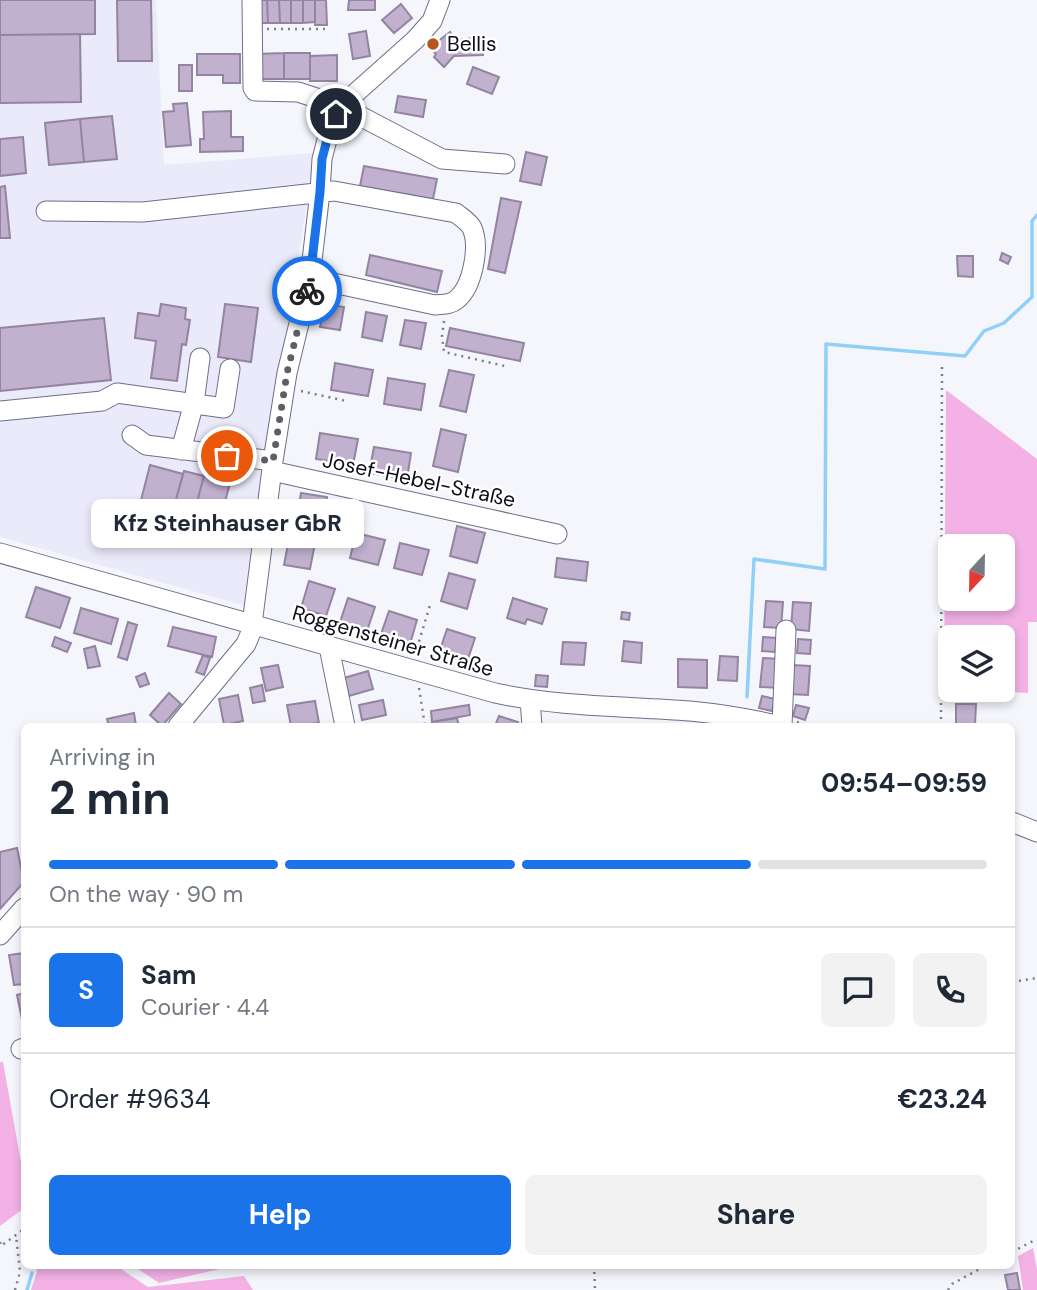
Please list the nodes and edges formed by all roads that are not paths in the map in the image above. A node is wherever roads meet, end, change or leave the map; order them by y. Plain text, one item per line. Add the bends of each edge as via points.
1 (252, 0) edge
2 (440, 0) edge
3 (341, 106) junction
4 (505, 164) dead end
5 (320, 192) junction
6 (46, 211) dead end
7 (310, 278) junction
8 (200, 358) dead end
9 (230, 369) dead end
10 (194, 403) junction
11 (0, 411) edge
12 (132, 435) dead end
13 (181, 450) junction
14 (272, 466) junction
15 (557, 534) dead end
16 (0, 553) edge
17 (253, 625) junction
18 (786, 630) dead end
19 (329, 647) junction
20 (530, 701) junction
21 (196, 717) edge
22 (693, 719) edge
23 (344, 723) edge
24 (532, 723) edge
25 (782, 723) edge
26 (1015, 823) edge
27 (1037, 832) edge
28 (21, 911) edge
29 (0, 935) edge

1 - 3 street via 255,91 298,92
2 - 3 street via 432,21 415,40
3 - 4 street via 442,159
3 - 5 street via 322,159
5 - 6 street via 143,212
5 - 7 street
5 - 7 street via 456,213 471,225 475,262 466,286 456,300 446,304
7 - 14 street via 287,373
8 - 10 street
9 - 10 street via 224,408
10 - 11 street via 117,393 102,401
10 - 13 street
12 - 13 street, Josef-Hebel-Straße via 146,445
13 - 14 street, Josef-Hebel-Straße
14 - 15 street, Josef-Hebel-Straße
14 - 17 street
16 - 17 street, Roggensteiner Straße
17 - 19 street, Roggensteiner Straße
17 - 21 street via 246,644
18 - 25 street
19 - 20 street, Roggensteiner Straße via 415,666
19 - 23 street
20 - 22 street, Roggensteiner Straße
20 - 24 street
22 - 25 street, Roggensteiner Straße
26 - 27 street
28 - 29 street

